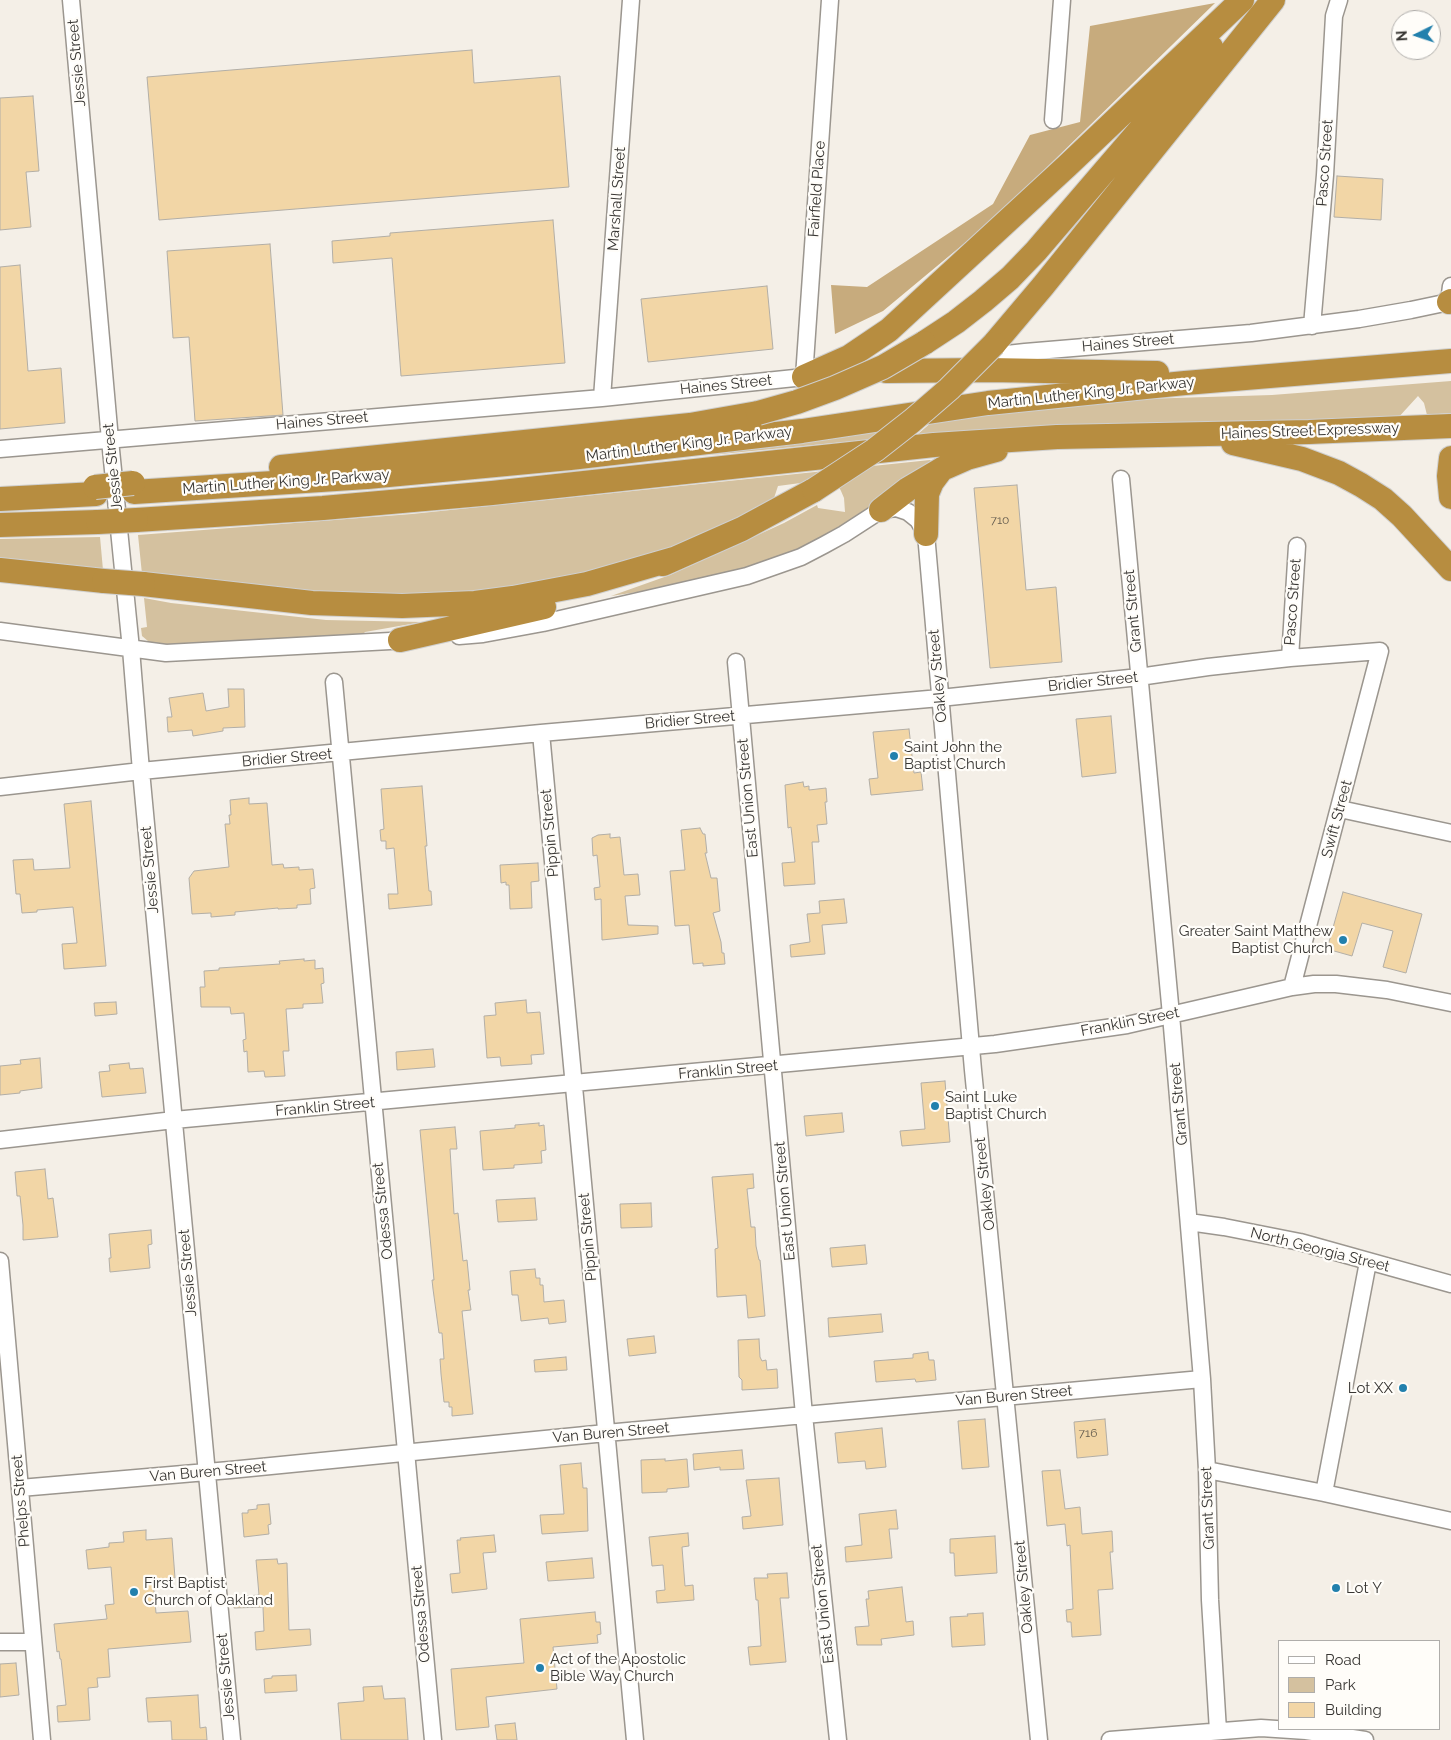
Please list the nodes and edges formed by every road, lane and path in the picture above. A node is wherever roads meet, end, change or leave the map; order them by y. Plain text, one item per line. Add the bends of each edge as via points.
1 (71, 0) edge
2 (631, 0) edge
3 (830, 0) edge
4 (1062, 0) edge
5 (1242, 0) edge
6 (1251, 0) edge
7 (1273, 0) edge
8 (1339, 0) edge
9 (1053, 120) dead end
10 (1450, 296) edge
11 (1312, 326) junction
12 (1451, 350) edge
13 (1451, 361) edge
14 (1376, 368) junction
15 (886, 371) junction
16 (1291, 375) junction
17 (804, 377) junction
18 (602, 398) junction
19 (1451, 426) edge
20 (1170, 434) junction
21 (1057, 437) junction
22 (110, 440) junction
23 (0, 449) edge
24 (1451, 458) edge
25 (942, 469) junction
26 (1121, 479) dead end
27 (133, 488) junction
28 (1451, 497) edge
29 (0, 498) edge
30 (881, 510) junction
31 (0, 525) edge
32 (926, 534) junction
33 (1297, 546) dead end
34 (677, 558) junction
35 (1451, 569) edge
36 (0, 570) edge
37 (0, 631) edge
38 (400, 640) junction
39 (131, 649) junction
40 (1380, 651) joint
41 (1290, 658) junction
42 (736, 662) dead end
43 (1139, 677) junction
44 (334, 682) dead end
45 (940, 698) junction
46 (740, 716) junction
47 (541, 733) junction
48 (340, 753) junction
49 (141, 771) junction
50 (0, 787) edge
51 (1340, 809) junction
52 (1451, 833) edge
53 (1292, 987) junction
54 (1451, 1003) edge
55 (1171, 1015) junction
56 (972, 1047) junction
57 (773, 1065) junction
58 (574, 1084) junction
59 (372, 1102) junction
60 (174, 1120) junction
61 (0, 1140) edge
62 (1189, 1222) junction
63 (0, 1262) edge
64 (1368, 1262) junction
65 (1451, 1284) edge
66 (1202, 1379) junction
67 (1006, 1397) junction
68 (804, 1415) junction
69 (606, 1432) junction
70 (406, 1452) junction
71 (1207, 1470) junction
72 (206, 1472) junction
73 (20, 1488) junction
74 (1324, 1493) junction
75 (1451, 1521) edge
76 (0, 1642) edge
77 (33, 1642) junction
78 (1278, 1729) edge
79 (1218, 1730) junction
80 (1293, 1730) edge
81 (42, 1740) edge
82 (232, 1740) edge
83 (433, 1740) edge
84 (635, 1740) edge
85 (838, 1740) edge
86 (1039, 1740) edge
87 (1110, 1740) edge
88 (1365, 1740) edge

1 - 22 street, Jessie Street
2 - 18 street, Marshall Street
3 - 17 street, Fairfield Place
4 - 9 street
5 - 17 highway via 890,330 849,357
6 - 27 highway, bridge via 1010,278 924,344 852,381 810,398 726,419
7 - 34 highway, bridge via 1044,286 994,344 949,389 875,450 814,490 748,526
8 - 11 street, Pasco Street via 1334,16
10 - 11 street, Haines Street via 1395,313
11 - 15 street, Haines Street via 1025,352
12 - 14 highway
13 - 14 highway
14 - 16 highway, Martin Luther King Jr. Parkway
15 - 16 highway
15 - 17 street, Haines Street
16 - 27 highway, Martin Luther King Jr. Parkway via 997,402 802,431 570,458 367,477
17 - 18 street, Haines Street
18 - 22 street, Haines Street
19 - 20 highway, Haines Street Expressway
20 - 21 highway, Martin Luther King Jr. Parkway
20 - 35 highway via 1288,454 1339,473 1392,507
21 - 25 highway via 981,454
21 - 31 highway, Martin Luther King Jr. Parkway, bridge via 868,451 379,503 136,520
22 - 23 street, Haines Street
22 - 39 street, Jessie Street
24 - 28 highway
25 - 30 highway
25 - 32 highway via 927,494
26 - 43 street, Grant Street
27 - 29 highway, Martin Luther King Jr. Parkway
30 - 32 street via 896,508 908,512 918,520
30 - 38 street via 801,557 747,576 517,628
32 - 45 street, Oakley Street
33 - 41 street, Pasco Street
34 - 36 highway, bridge via 587,584 513,598 402,606 312,603
34 - 38 highway via 528,612
37 - 39 street
38 - 39 street via 184,652
39 - 49 street, Jessie Street
40 - 41 street, Bridier Street
40 - 51 street, Swift Street
41 - 43 street, Bridier Street
42 - 46 street, East Union Street
43 - 45 street, Bridier Street
43 - 55 street, Grant Street
44 - 48 street, Odessa Street
45 - 46 street, Bridier Street
45 - 56 street, Oakley Street
46 - 47 street, Bridier Street
46 - 57 street, East Union Street
47 - 48 street, Bridier Street
47 - 58 street, Pippin Street
48 - 49 street, Bridier Street
48 - 59 street, Odessa Street
49 - 50 street, Bridier Street
49 - 60 street, Jessie Street
51 - 52 street
51 - 53 street, Swift Street
53 - 54 street, Franklin Street via 1322,984 1362,986
53 - 55 street, Franklin Street
55 - 56 street, Franklin Street via 1127,1025
55 - 62 street, Grant Street
56 - 57 street, Franklin Street
56 - 67 street, Oakley Street
57 - 58 street, Franklin Street
57 - 68 street, East Union Street
58 - 59 street, Franklin Street
58 - 69 street, Pippin Street
59 - 60 street, Franklin Street
59 - 70 street, Odessa Street
60 - 61 street, Franklin Street
60 - 72 street, Jessie Street
62 - 64 street, North Georgia Street via 1300,1242
62 - 66 street, Grant Street
63 - 73 street, Phelps Street
64 - 65 street, North Georgia Street
64 - 74 street
66 - 67 street, Van Buren Street
66 - 71 street, Grant Street
67 - 68 street, Van Buren Street
67 - 86 street, Oakley Street
68 - 69 street, Van Buren Street
68 - 85 street, East Union Street
69 - 70 street, Van Buren Street
69 - 84 street, Pippin Street
70 - 72 street, Van Buren Street
70 - 83 street, Odessa Street
71 - 74 street
71 - 79 street, Grant Street
72 - 73 street, Van Buren Street
72 - 82 street, Jessie Street
73 - 77 street, Phelps Street
74 - 75 street
76 - 77 street
77 - 81 street, Phelps Street
78 - 79 street
79 - 87 street
80 - 88 street

